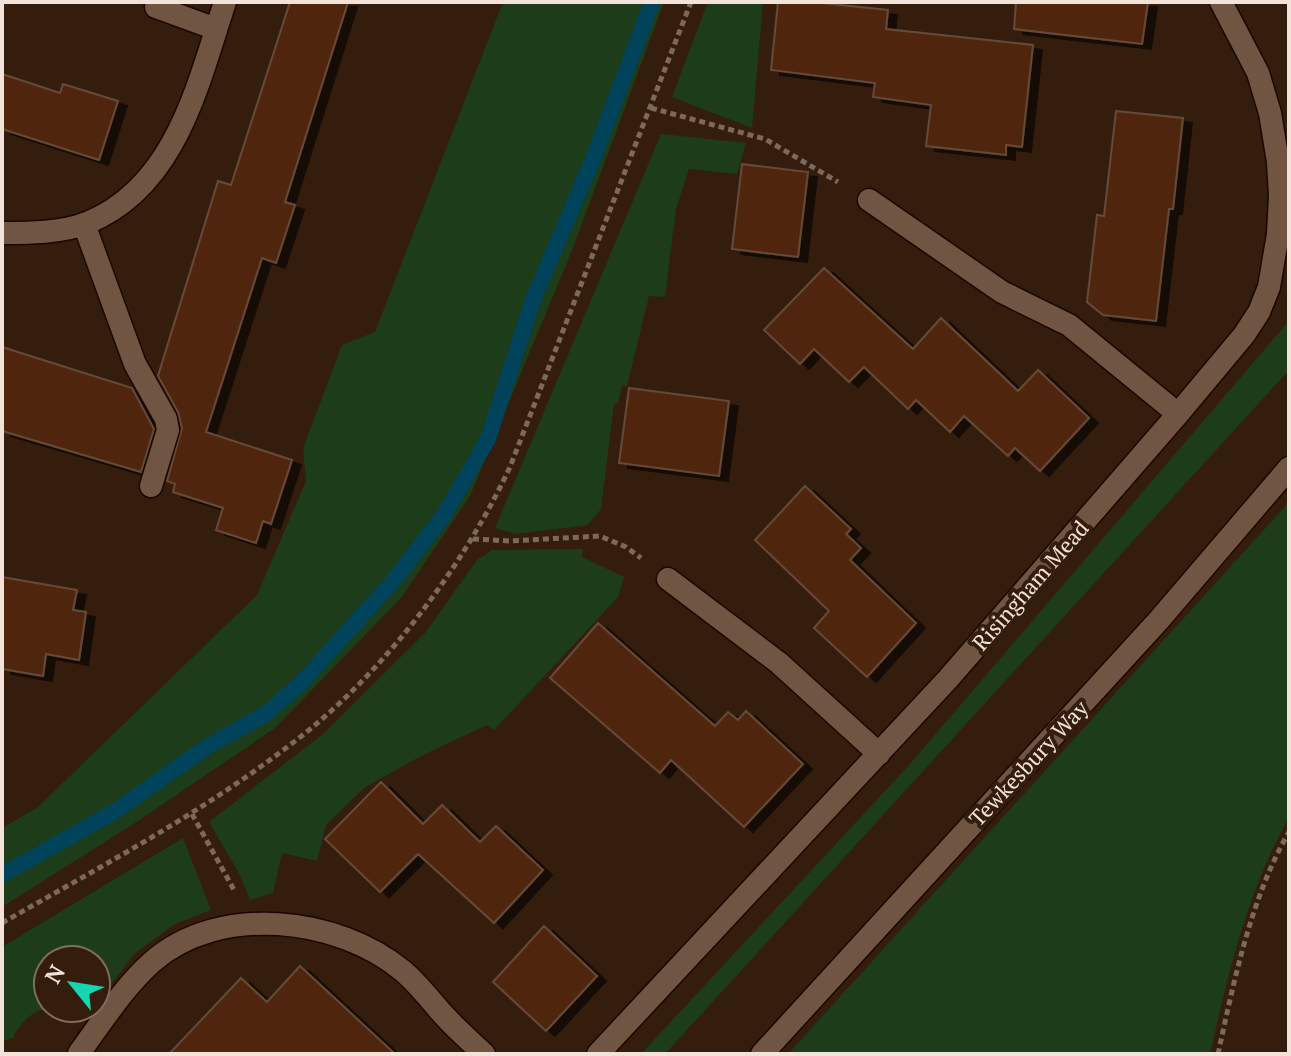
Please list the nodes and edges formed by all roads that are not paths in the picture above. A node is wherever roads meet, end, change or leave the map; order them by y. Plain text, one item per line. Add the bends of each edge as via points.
1 (225, 2) edge
2 (1221, 2) edge
3 (171, 9) edge
4 (216, 29) junction
5 (869, 200) road end
6 (84, 224) junction
7 (2, 233) edge
8 (1178, 414) junction
9 (1289, 468) edge
10 (151, 486) dead end
11 (668, 579) road end
12 (879, 754) junction
13 (79, 1053) edge
14 (484, 1054) edge
15 (598, 1054) edge
16 (762, 1054) edge

1 - 4 street
2 - 8 street, Risingham Mead via 1258,73 1270,113 1278,162 1278,234 1259,312
3 - 4 street
4 - 6 street via 168,152 134,193
5 - 8 street via 1002,292 1069,325
6 - 7 street
6 - 10 street via 135,364 166,419 168,430
8 - 12 street, Risingham Mead
9 - 16 street, Tewkesbury Way via 1159,620
11 - 12 street via 779,663
12 - 15 street, Risingham Mead
13 - 14 street via 155,959 215,929 256,924 312,929 376,952 418,985

